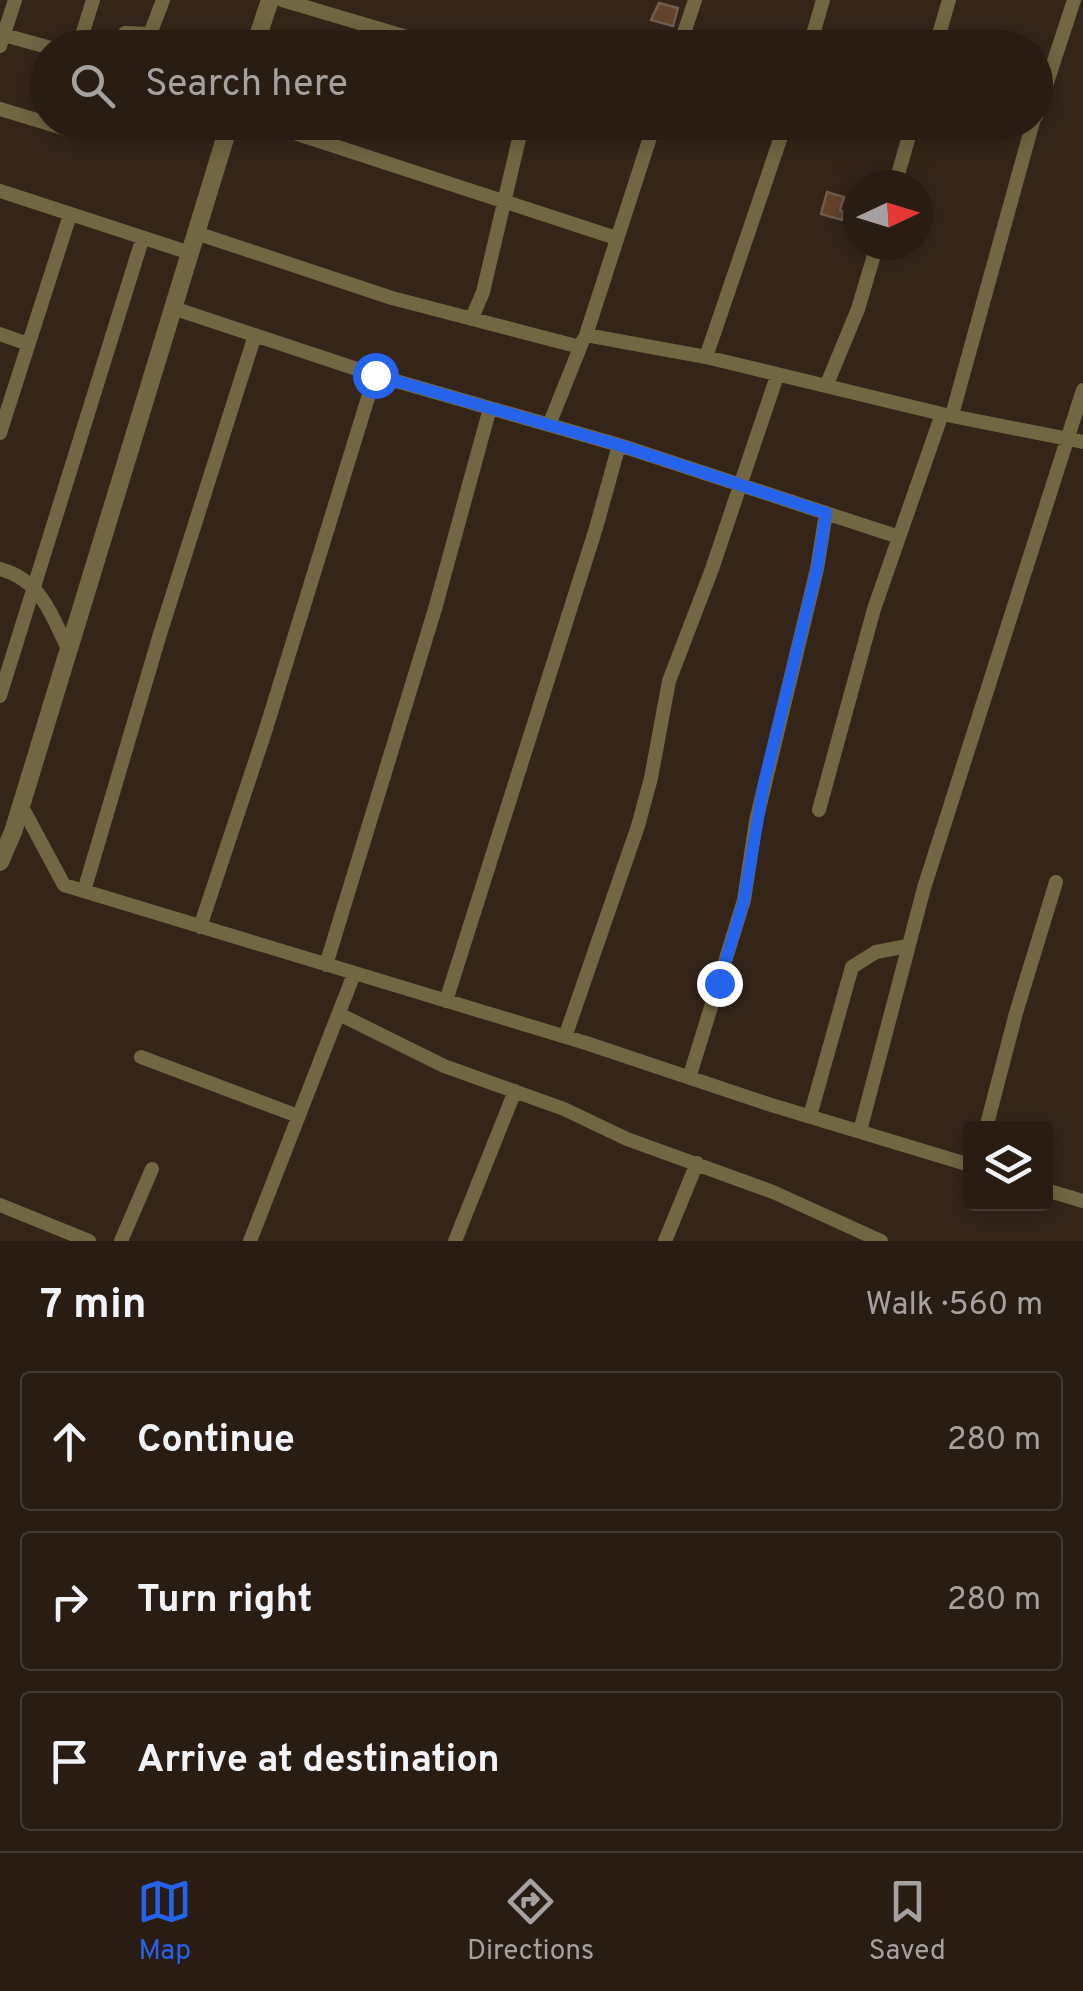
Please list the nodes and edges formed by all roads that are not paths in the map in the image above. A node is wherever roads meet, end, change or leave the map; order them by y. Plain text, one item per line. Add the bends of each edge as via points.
1 (15, 0) edge
2 (93, 0) edge
3 (163, 0) edge
4 (270, 0) edge
5 (282, 0) edge
6 (695, 0) edge
7 (823, 0) edge
8 (949, 0) edge
9 (1074, 0) edge
10 (84, 30) edge
11 (152, 30) edge
12 (260, 30) edge
13 (383, 30) edge
14 (685, 30) edge
15 (814, 30) edge
16 (940, 30) edge
17 (2, 41) edge
18 (30, 45) edge
19 (1053, 62) edge
20 (0, 109) edge
21 (30, 118) edge
22 (224, 140) edge
23 (316, 140) edge
24 (518, 140) edge
25 (649, 140) edge
26 (780, 140) edge
27 (908, 140) edge
28 (1028, 140) edge
29 (899, 170) edge
30 (0, 191) edge
31 (503, 201) junction
32 (70, 215) junction
33 (196, 233) junction
34 (616, 238) junction
35 (142, 240) junction
36 (190, 254) junction
37 (873, 260) edge
38 (173, 308) junction
39 (472, 318) junction
40 (0, 334) edge
41 (255, 335) junction
42 (583, 341) junction
43 (28, 344) junction
44 (706, 357) junction
45 (375, 375) junction
46 (776, 376) junction
47 (827, 384) junction
48 (1083, 390) edge
49 (490, 408) junction
50 (947, 414) junction
51 (548, 425) junction
52 (0, 433) edge
53 (1067, 437) junction
54 (1083, 442) edge
55 (619, 445) junction
56 (739, 485) junction
57 (826, 513) junction
58 (900, 537) junction
59 (0, 569) edge
60 (34, 587) junction
61 (68, 649) junction
62 (0, 696) edge
63 (21, 805) junction
64 (819, 810) dead end
65 (0, 862) edge
66 (1056, 882) dead end
67 (84, 891) junction
68 (200, 927) junction
69 (908, 946) junction
70 (326, 965) junction
71 (354, 974) junction
72 (446, 1001) junction
73 (339, 1014) junction
74 (564, 1037) junction
75 (141, 1058) dead end
76 (690, 1076) junction
77 (514, 1091) junction
78 (298, 1116) junction
79 (810, 1116) junction
80 (988, 1121) edge
81 (860, 1131) junction
82 (697, 1163) junction
83 (963, 1163) edge
84 (152, 1168) dead end
85 (1053, 1192) edge
86 (1083, 1202) edge
87 (0, 1205) edge
88 (874, 1239) edge
89 (89, 1241) edge
90 (121, 1241) edge
91 (250, 1241) edge
92 (455, 1241) edge
93 (664, 1241) edge

1 - 17 street
2 - 10 street
3 - 11 street
4 - 12 street
5 - 13 street
6 - 14 street
7 - 15 street
8 - 16 street
9 - 19 street
17 - 18 street
20 - 21 street
22 - 33 street
23 - 31 street
24 - 31 street
25 - 34 street
26 - 44 street
27 - 29 street
28 - 50 street
30 - 32 street
31 - 34 street
31 - 39 street
32 - 35 street
32 - 43 street
33 - 36 street
33 - 39 street
34 - 42 street
35 - 36 street
35 - 60 street
36 - 38 street
37 - 47 street
38 - 41 street
38 - 61 street
39 - 42 street
40 - 43 street
41 - 45 street
41 - 67 street
42 - 44 street
42 - 51 street
43 - 52 street
44 - 46 street
45 - 49 street
45 - 68 street
46 - 47 street
46 - 56 street
47 - 50 street
48 - 53 street
49 - 51 street
49 - 70 street
50 - 53 street
50 - 58 street
51 - 55 street
53 - 54 street
53 - 69 street
55 - 56 street
55 - 72 street
56 - 57 street
56 - 74 street via 669,681 638,826
57 - 58 street
57 - 76 street via 744,900
58 - 64 street
59 - 60 street
60 - 61 street
60 - 62 street
61 - 63 street
63 - 65 street
63 - 67 street via 64,884
66 - 80 street
67 - 68 street
68 - 70 street
69 - 79 street via 876,952 852,966
69 - 81 street
70 - 71 street
71 - 72 street
71 - 73 street
72 - 74 street
73 - 77 street via 444,1066
73 - 78 street
74 - 76 street
75 - 78 street
76 - 79 street
77 - 82 street
77 - 92 street
78 - 91 street
79 - 81 street
81 - 83 street
82 - 88 street
82 - 93 street
84 - 90 street
85 - 86 street
87 - 89 street

